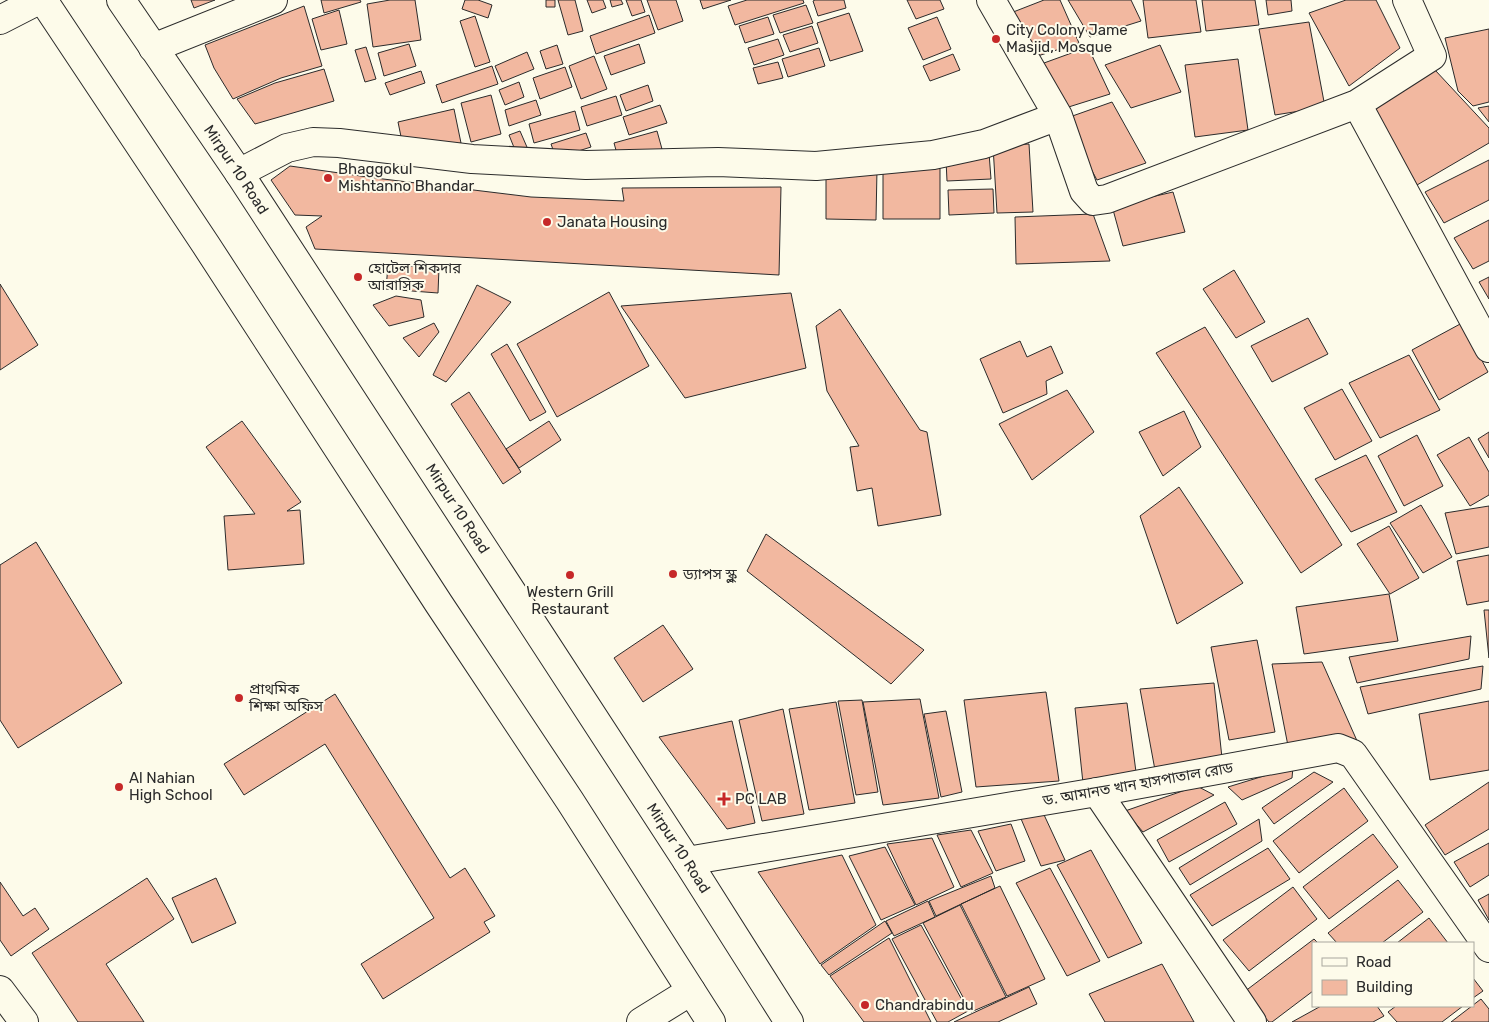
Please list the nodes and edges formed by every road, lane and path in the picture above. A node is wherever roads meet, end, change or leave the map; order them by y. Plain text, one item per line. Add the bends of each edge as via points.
1 (39, 0) edge
2 (43, 0) edge
3 (121, 0) edge
4 (272, 0) edge
5 (992, 0) edge
6 (1407, 0) edge
7 (0, 20) edge
8 (153, 48) junction
9 (1357, 104) junction
10 (1058, 116) junction
11 (239, 173) junction
12 (1489, 348) edge
13 (1097, 792) junction
14 (688, 861) junction
15 (1489, 948) edge
16 (0, 990) edge
17 (691, 991) junction
18 (24, 1022) edge
19 (641, 1022) edge
20 (712, 1022) edge
21 (790, 1022) edge
22 (1252, 1022) edge

1 - 7 street
2 - 17 street via 196,229
3 - 8 street, Mirpur 10 Road
4 - 8 street
5 - 10 street
6 - 9 street via 1432,56
8 - 11 street, Mirpur 10 Road
9 - 10 street via 1107,199 1093,201 1084,191
9 - 12 street
10 - 11 street via 984,144 933,155 816,166 718,162 586,165 472,159 313,142 287,148
11 - 14 street, Mirpur 10 Road
13 - 14 street, ড. আমানত খান হাসপাতাল রোড
13 - 15 street, ড. আমানত খান হাসপাতাল রোড via 1338,748 1353,754
13 - 22 street
14 - 21 street, Mirpur 10 Road
16 - 18 street
17 - 19 street
17 - 20 street

